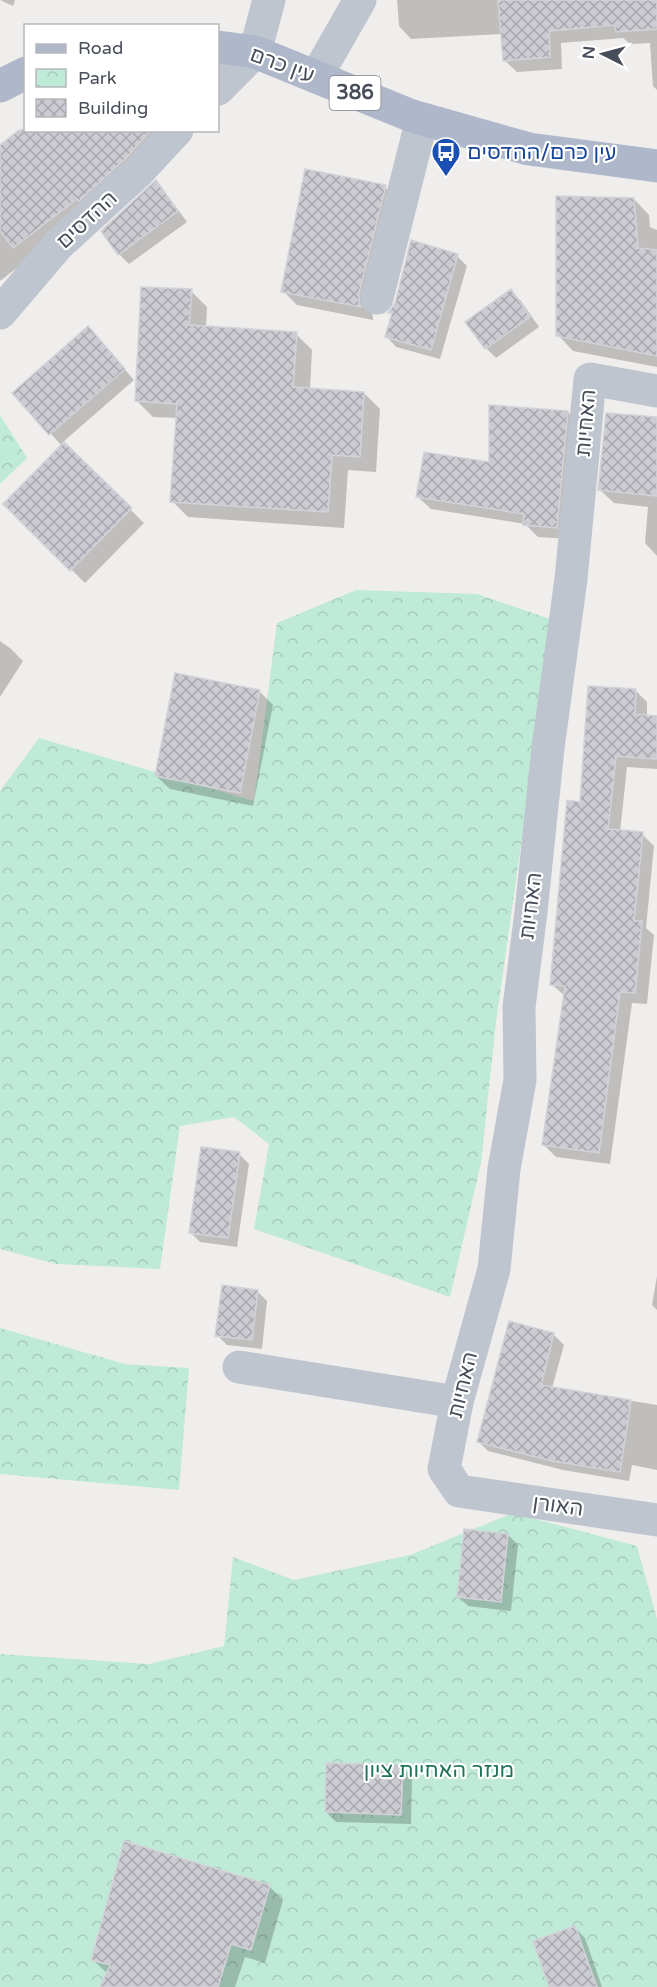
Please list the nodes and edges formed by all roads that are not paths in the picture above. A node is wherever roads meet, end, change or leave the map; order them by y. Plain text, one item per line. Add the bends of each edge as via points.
1 (269, 0) edge
2 (360, 0) edge
3 (219, 47) edge
4 (255, 52) junction
5 (24, 74) edge
6 (316, 77) junction
7 (0, 86) edge
8 (219, 88) edge
9 (422, 119) junction
10 (175, 132) edge
11 (657, 166) edge
12 (377, 298) dead end
13 (0, 313) edge
14 (657, 391) edge
15 (239, 1366) dead end
16 (457, 1402) junction
17 (459, 1491) joint
18 (657, 1520) edge

1 - 4 street
2 - 6 street
3 - 4 main road, עין כרם / 386
4 - 6 main road, עין כרם / 386
4 - 8 street
5 - 7 main road
6 - 9 main road, עין כרם / 386
9 - 11 main road, עין כרם / 386 via 529,149
9 - 12 street
10 - 13 street, ההדסים via 138,172 58,245
14 - 16 street, האחיות via 590,379 571,579 519,1007 520,1080 504,1169 494,1269
15 - 16 street
16 - 17 street, האחיות via 444,1468
17 - 18 street, האורן

